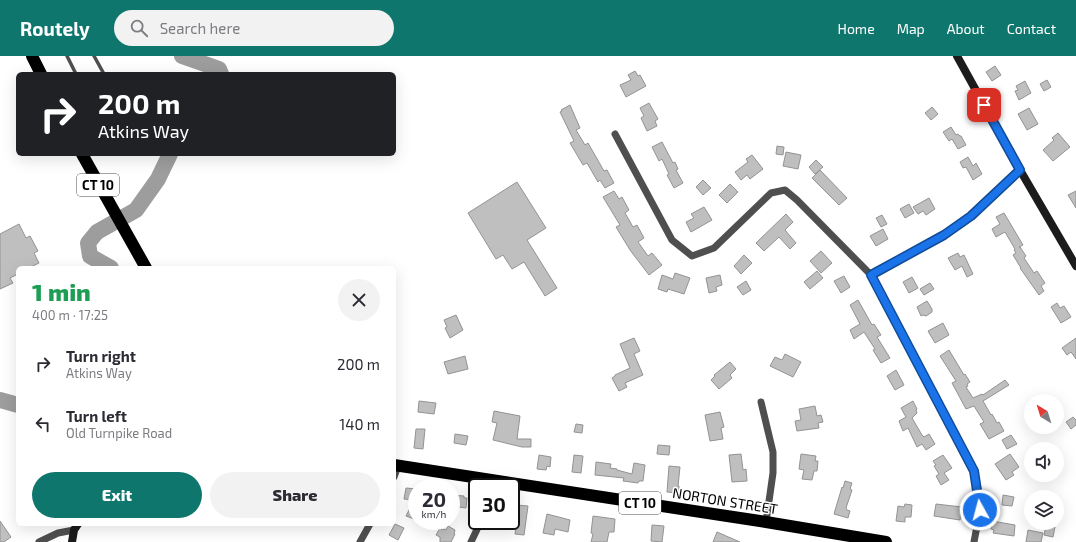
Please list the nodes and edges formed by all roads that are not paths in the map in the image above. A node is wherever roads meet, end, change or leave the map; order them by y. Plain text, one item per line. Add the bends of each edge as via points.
1 (32, 56) edge
2 (67, 56) edge
3 (94, 56) edge
4 (957, 56) edge
5 (40, 72) edge
6 (75, 72) edge
7 (103, 72) edge
8 (615, 134) dead end
9 (83, 156) edge
10 (1020, 170) junction
11 (145, 266) edge
12 (1076, 266) edge
13 (871, 275) junction
14 (761, 402) dead end
15 (396, 470) edge
16 (468, 480) edge
17 (520, 487) edge
18 (766, 522) junction
19 (369, 526) edge
20 (76, 527) edge
21 (477, 530) edge
22 (39, 542) edge
23 (72, 542) edge
24 (360, 542) edge
25 (471, 542) edge
26 (886, 542) edge
27 (974, 542) edge

1 - 5 highway
2 - 6 lane
3 - 7 lane
4 - 10 main road
8 - 13 street via 672,240 692,256 714,248 771,193 785,190
9 - 11 highway, CT 10
10 - 12 main road
10 - 13 street via 971,216 944,235
13 - 27 street via 974,471 980,510
14 - 18 street via 773,452 773,473
15 - 16 highway, NORTON STREET / CT 10
17 - 18 highway, NORTON STREET / CT 10
18 - 26 highway, NORTON STREET / CT 10
19 - 24 street
20 - 22 street
20 - 23 main road
21 - 25 street

